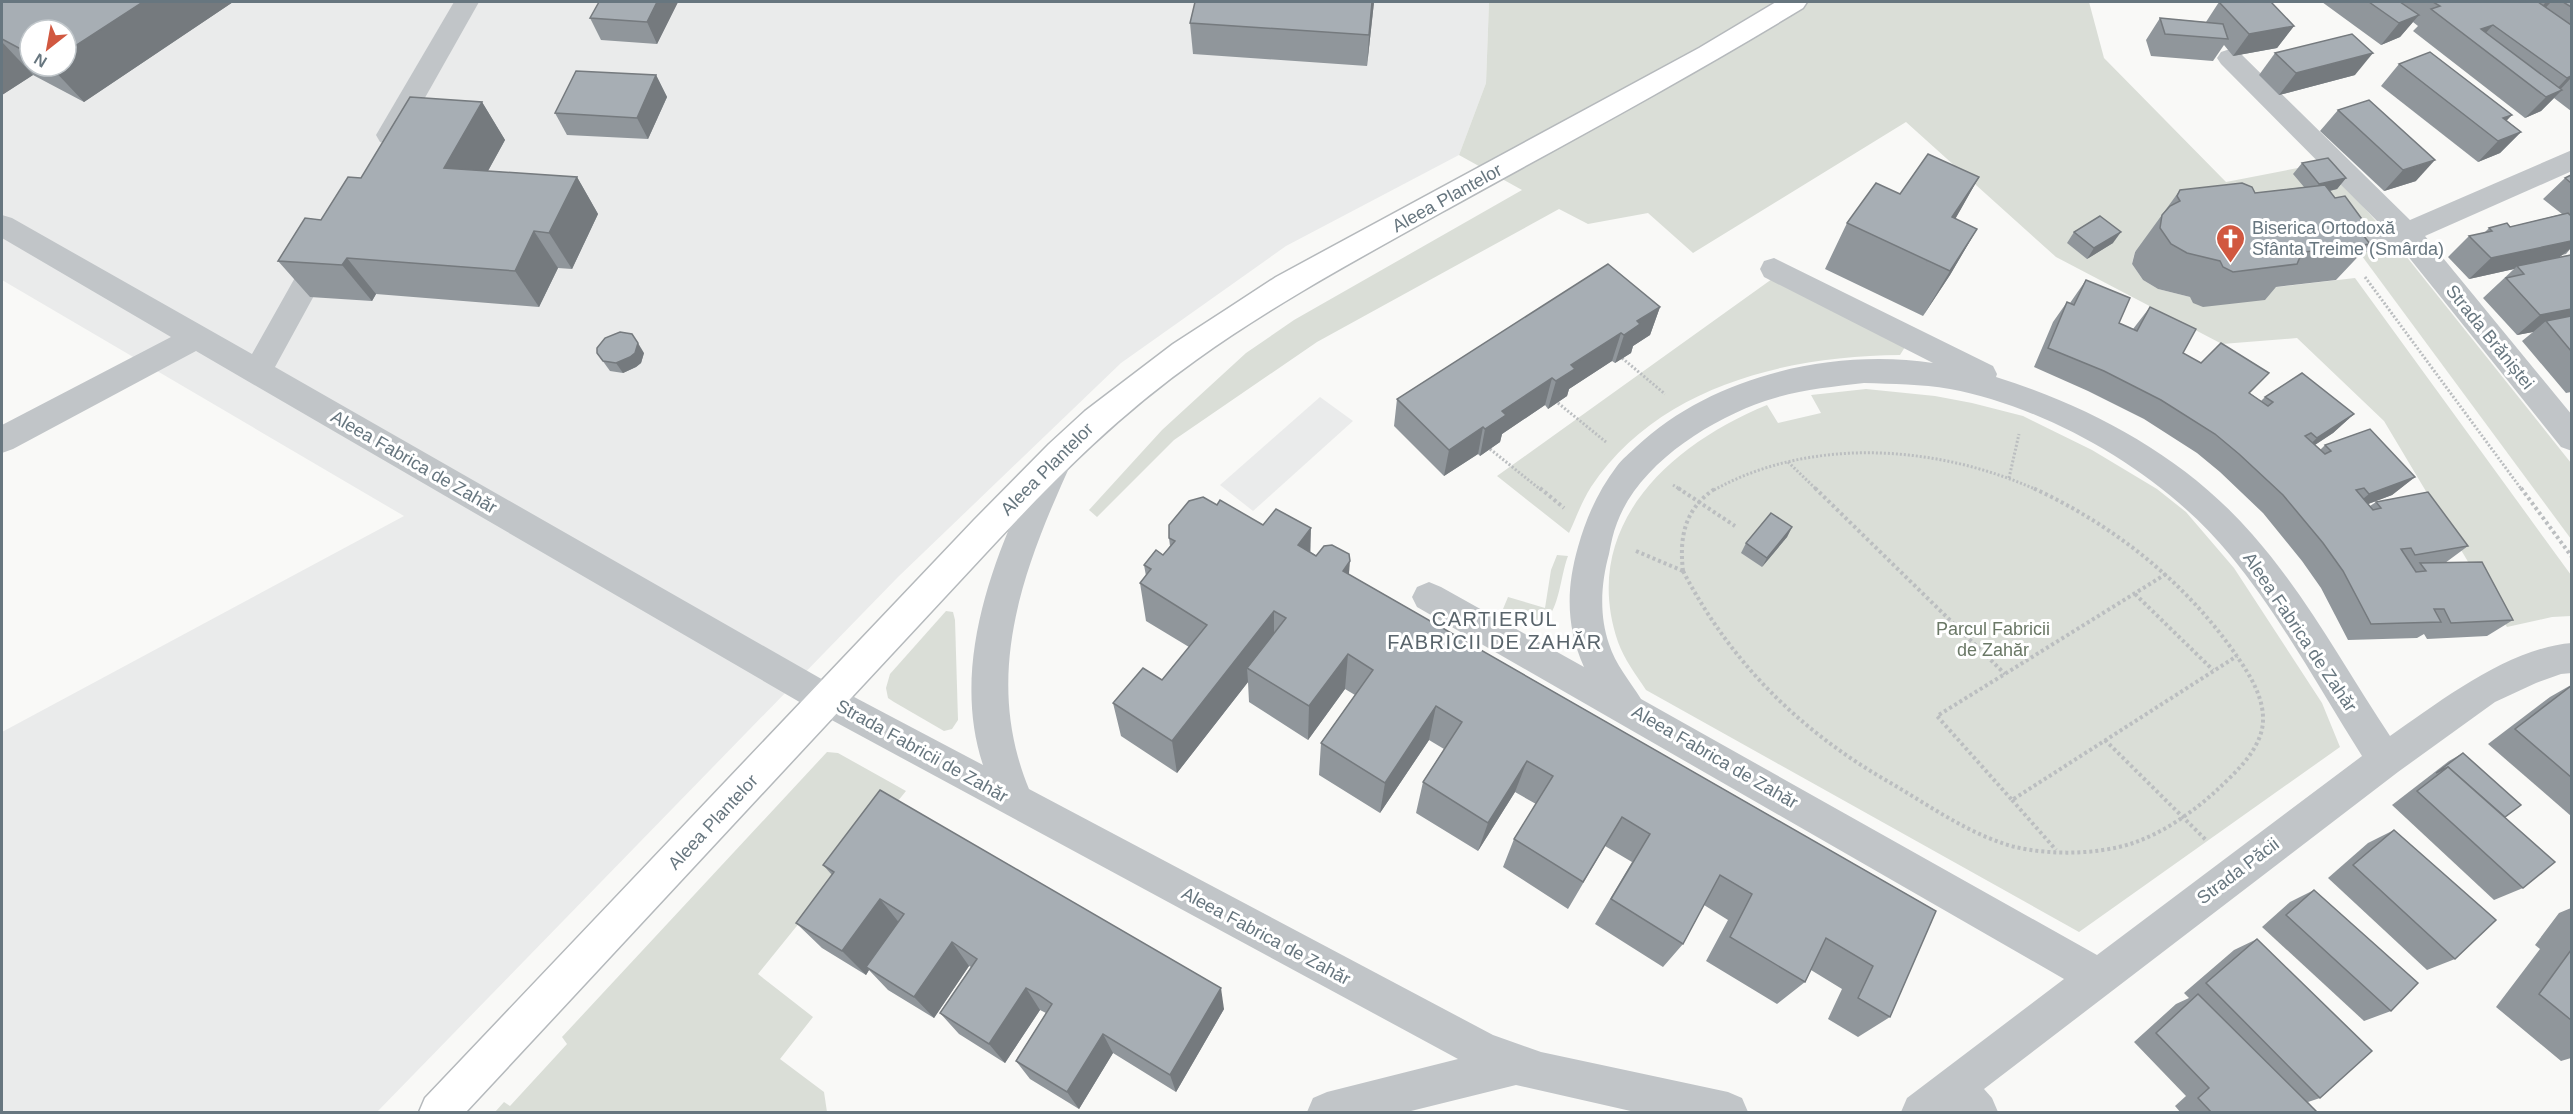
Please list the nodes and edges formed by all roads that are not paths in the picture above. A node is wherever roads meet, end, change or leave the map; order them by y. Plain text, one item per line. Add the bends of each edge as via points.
1 (466, 2) edge
2 (1794, 2) edge
3 (2229, 58) edge
4 (379, 156) edge
5 (2571, 160) edge
6 (2, 225) edge
7 (338, 228) edge
8 (2406, 233) junction
9 (2356, 256) edge
10 (1774, 269) dead end
11 (197, 338) junction
12 (257, 372) junction
13 (2025, 412) junction
14 (2571, 438) edge
15 (2, 440) edge
16 (1060, 453) junction
17 (1429, 597) dead end
18 (2568, 661) edge
19 (827, 700) junction
20 (1629, 710) junction
21 (2385, 760) junction
22 (1016, 802) junction
23 (2098, 976) junction
24 (1516, 1065) junction
25 (1966, 1100) edge
26 (439, 1113) edge
27 (1327, 1113) edge
28 (1728, 1113) edge
29 (1921, 1113) edge

1 - 4 street
2 - 16 main road, Aleea Plantelor via 1698,60 1286,285 1150,377
3 - 8 street, Strada Brăniștei
5 - 8 street
6 - 11 street, Aleea Fabrica de Zahăr
7 - 12 street
8 - 9 street
8 - 14 street, Strada Brăniștei
10 - 13 street
11 - 12 street, Aleea Fabrica de Zahăr
11 - 15 street
12 - 19 street, Aleea Fabrica de Zahăr
13 - 20 street, Aleea Fabrica de Zahăr via 1972,383 1938,376 1873,371 1832,374 1753,392 1713,409 1666,440 1622,484 1602,514 1590,554 1586,611 1590,636 1603,671
13 - 21 street, Aleea Fabrica de Zahăr via 2075,420 2179,485 2222,523 2253,557
16 - 19 main road, Aleea Plantelor
16 - 22 street via 1011,563 992,651 991,701 996,747
17 - 20 street
18 - 21 street, Strada Păcii via 2526,671 2483,691
19 - 22 street, Strada Fabricii de Zahăr
19 - 26 main road, Aleea Plantelor
20 - 23 street, Aleea Fabrica de Zahăr
21 - 23 street, Strada Păcii
22 - 24 street, Aleea Fabrica de Zahăr via 1479,1049
23 - 25 street, Strada Păcii
24 - 27 street
24 - 28 street, Aleea Fabrica de Zahăr
25 - 29 street, Strada Păcii

